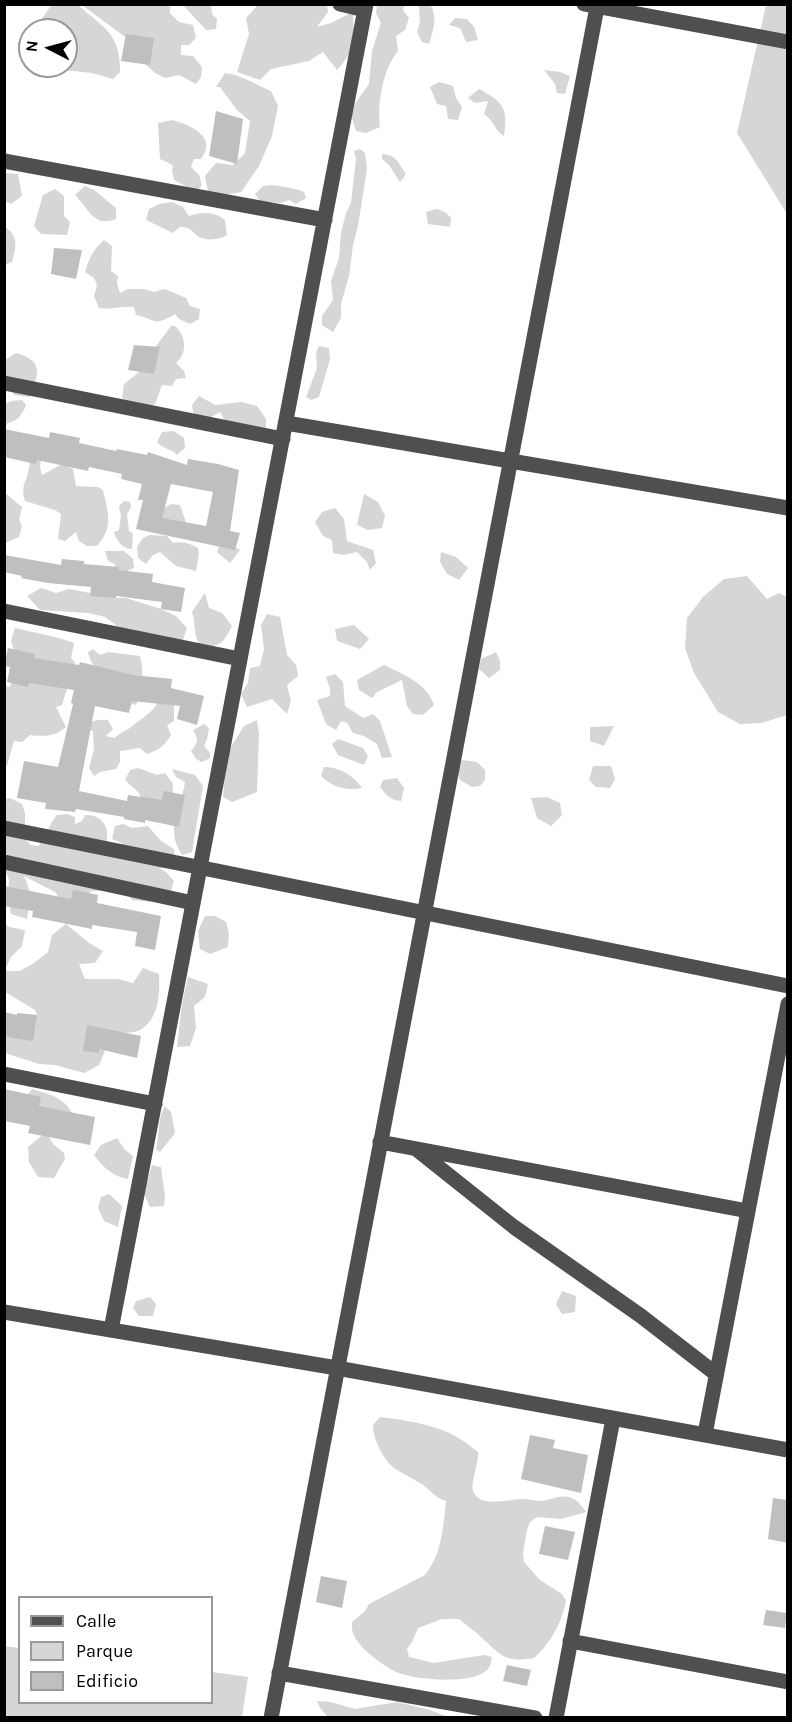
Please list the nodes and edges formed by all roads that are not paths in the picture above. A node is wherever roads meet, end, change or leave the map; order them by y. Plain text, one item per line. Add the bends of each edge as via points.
1 (340, 4) edge
2 (590, 6) edge
3 (366, 7) edge
4 (788, 42) edge
5 (4, 161) edge
6 (325, 220) junction
7 (4, 383) edge
8 (286, 423) junction
9 (283, 439) junction
10 (510, 461) junction
11 (788, 508) edge
12 (4, 611) edge
13 (240, 659) junction
14 (4, 828) edge
15 (4, 862) edge
16 (200, 868) junction
17 (194, 903) junction
18 (424, 912) junction
19 (788, 986) edge
20 (788, 1004) edge
21 (4, 1074) edge
22 (155, 1104) junction
23 (380, 1142) junction
24 (416, 1149) junction
25 (748, 1211) junction
26 (4, 1312) edge
27 (111, 1330) junction
28 (336, 1368) junction
29 (716, 1374) junction
30 (613, 1419) junction
31 (705, 1434) junction
32 (788, 1450) edge
33 (570, 1641) junction
34 (279, 1673) junction
35 (788, 1682) edge
36 (271, 1718) edge
37 (536, 1718) edge
38 (556, 1718) edge

1 - 3 street
2 - 4 street
2 - 10 street
3 - 6 street
5 - 6 street
6 - 8 street
7 - 9 street
8 - 9 street
8 - 10 street
9 - 13 street
10 - 11 street
10 - 18 street
12 - 13 street
13 - 16 street
14 - 16 street
15 - 17 street
16 - 17 street
16 - 18 street
17 - 22 street
18 - 19 street
18 - 23 street
20 - 25 street
21 - 22 street
22 - 27 street
23 - 24 street
23 - 28 street
24 - 25 street
24 - 29 street via 514,1227
25 - 29 street
26 - 27 street
27 - 28 street
28 - 30 street
28 - 34 street
29 - 31 street
30 - 31 street
30 - 33 street
31 - 32 street
33 - 35 street
33 - 38 street
34 - 36 street
34 - 37 street

